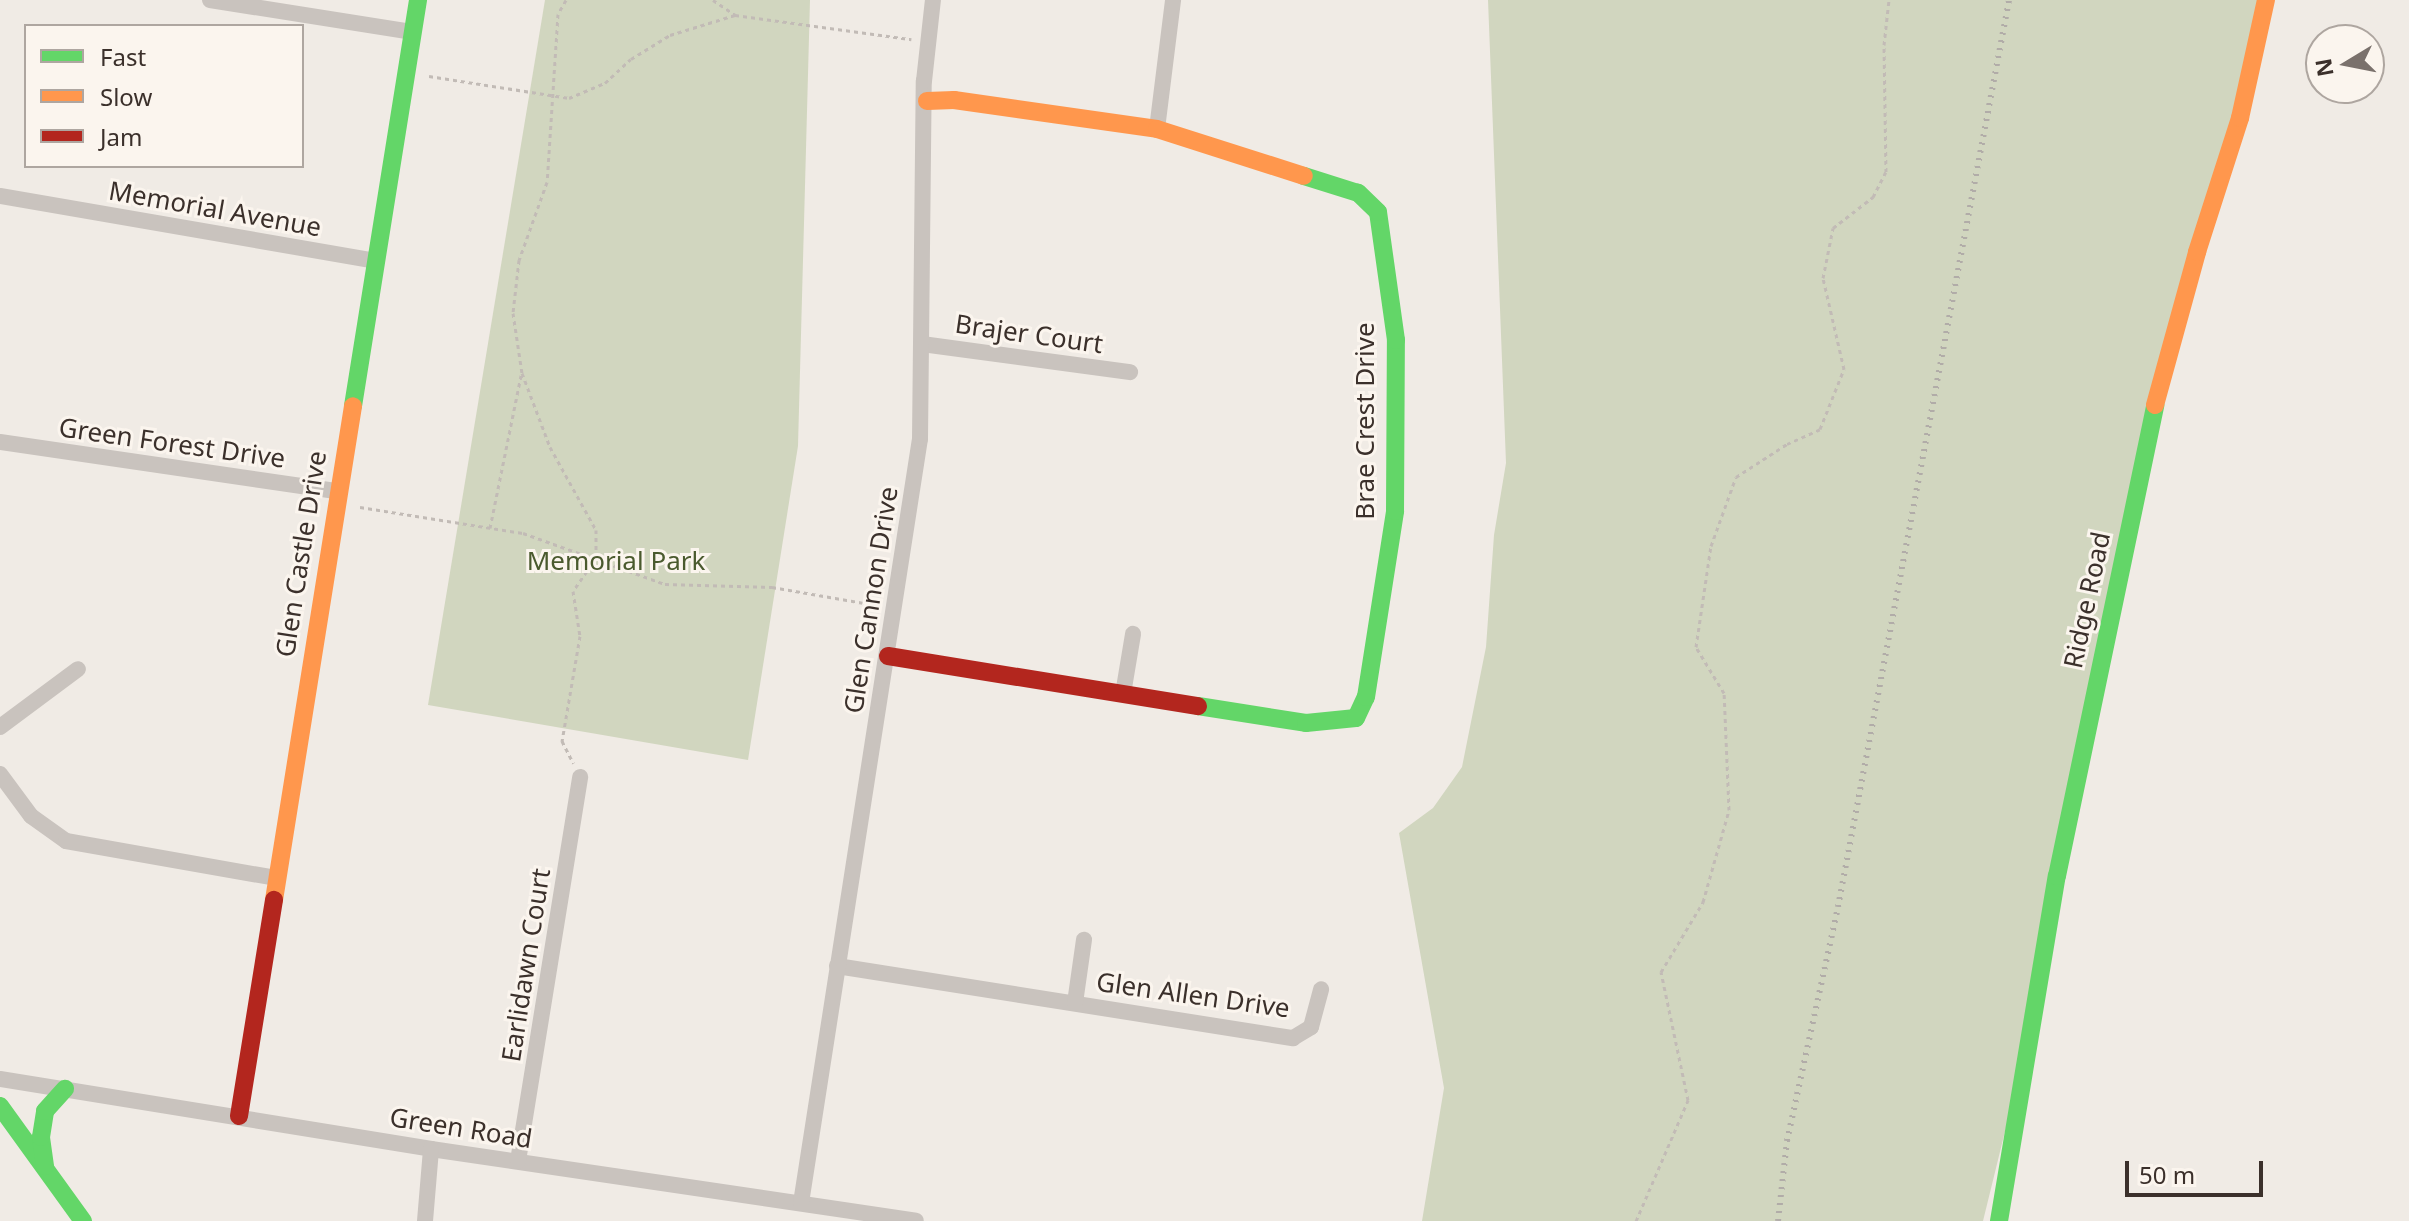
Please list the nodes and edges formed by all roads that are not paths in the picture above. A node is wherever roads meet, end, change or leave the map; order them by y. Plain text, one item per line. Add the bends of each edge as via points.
1 (210, 0) edge
2 (418, 0) edge
3 (933, 0) edge
4 (1173, 0) edge
5 (2266, 0) edge
6 (411, 32) junction
7 (927, 101) junction
8 (1157, 129) junction
9 (0, 196) edge
10 (375, 261) junction
11 (922, 344) junction
12 (1130, 372) dead end
13 (0, 442) edge
14 (336, 497) junction
15 (1133, 634) dead end
16 (888, 656) junction
17 (78, 669) dead end
18 (1123, 694) junction
19 (0, 727) edge
20 (0, 774) edge
21 (580, 777) road end
22 (276, 878) junction
23 (1084, 940) dead end
24 (837, 966) junction
25 (1321, 989) dead end
26 (1075, 1003) junction
27 (0, 1079) edge
28 (65, 1089) junction
29 (0, 1106) edge
30 (239, 1116) junction
31 (431, 1149) junction
32 (518, 1161) junction
33 (46, 1169) junction
34 (801, 1203) junction
35 (83, 1221) edge
36 (425, 1221) edge
37 (916, 1221) edge
38 (1999, 1221) edge

1 - 6 street
2 - 6 street, Glen Castle Drive
3 - 7 street, Glen Cannon Drive via 926,41
4 - 8 street
5 - 38 street, Ridge Road via 2240,118 2154,408 2057,876
6 - 10 street, Glen Castle Drive
7 - 8 street, Brae Crest Drive via 954,100
7 - 11 street, Glen Cannon Drive
8 - 18 street, Brae Crest Drive via 1358,193 1378,212 1396,340 1395,511 1366,697 1356,718 1306,723
9 - 10 street, Memorial Avenue
10 - 14 street, Glen Castle Drive
11 - 12 street, Brajer Court
11 - 16 street, Glen Cannon Drive via 920,439
13 - 14 street, Green Forest Drive
14 - 22 street, Glen Castle Drive
15 - 18 street
16 - 18 street, Brae Crest Drive
16 - 24 street, Glen Cannon Drive
17 - 19 street
20 - 22 street via 31,816 66,841
21 - 32 street, Earlidawn Court
22 - 30 street, Glen Castle Drive
23 - 26 street, Glen Allen Drive
24 - 26 street, Glen Allen Drive
24 - 34 street, Glen Cannon Drive
25 - 26 street, Glen Allen Drive via 1311,1027 1293,1038
27 - 28 street, Green Road
28 - 30 street, Green Road
28 - 33 street via 45,1111 41,1137
29 - 33 street
30 - 31 street, Green Road
31 - 32 street, Green Road
31 - 36 street
32 - 34 street, Green Road
33 - 35 street
34 - 37 street, Green Road

